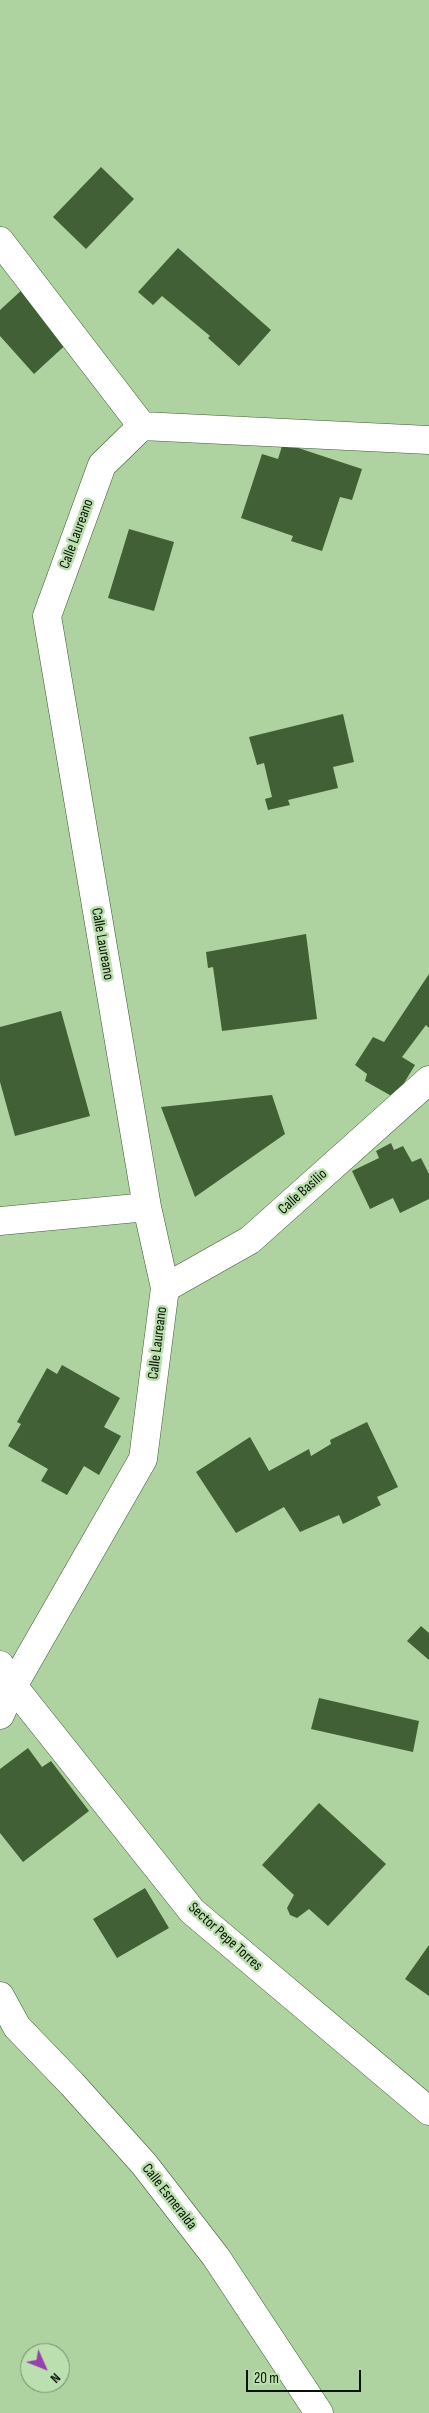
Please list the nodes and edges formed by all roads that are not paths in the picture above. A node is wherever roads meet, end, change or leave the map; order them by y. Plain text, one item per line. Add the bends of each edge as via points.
1 (0, 241) edge
2 (142, 426) junction
3 (429, 440) edge
4 (429, 1080) edge
5 (147, 1207) junction
6 (0, 1220) edge
7 (165, 1288) junction
8 (7, 1675) edge
9 (0, 1715) edge
10 (0, 1996) edge
11 (429, 2111) edge
12 (319, 2413) edge

1 - 2 street
2 - 3 street
2 - 5 street, Calle Laureano via 102,465 46,616
4 - 7 street, Calle Basilio via 250,1240
5 - 6 street
5 - 7 street, Calle Laureano
7 - 8 street, Calle Laureano via 143,1459
8 - 9 street
8 - 11 street, Sector Pepe Torres via 192,1911
10 - 12 street, Calle Esmeralda via 17,2027 144,2164 216,2257

